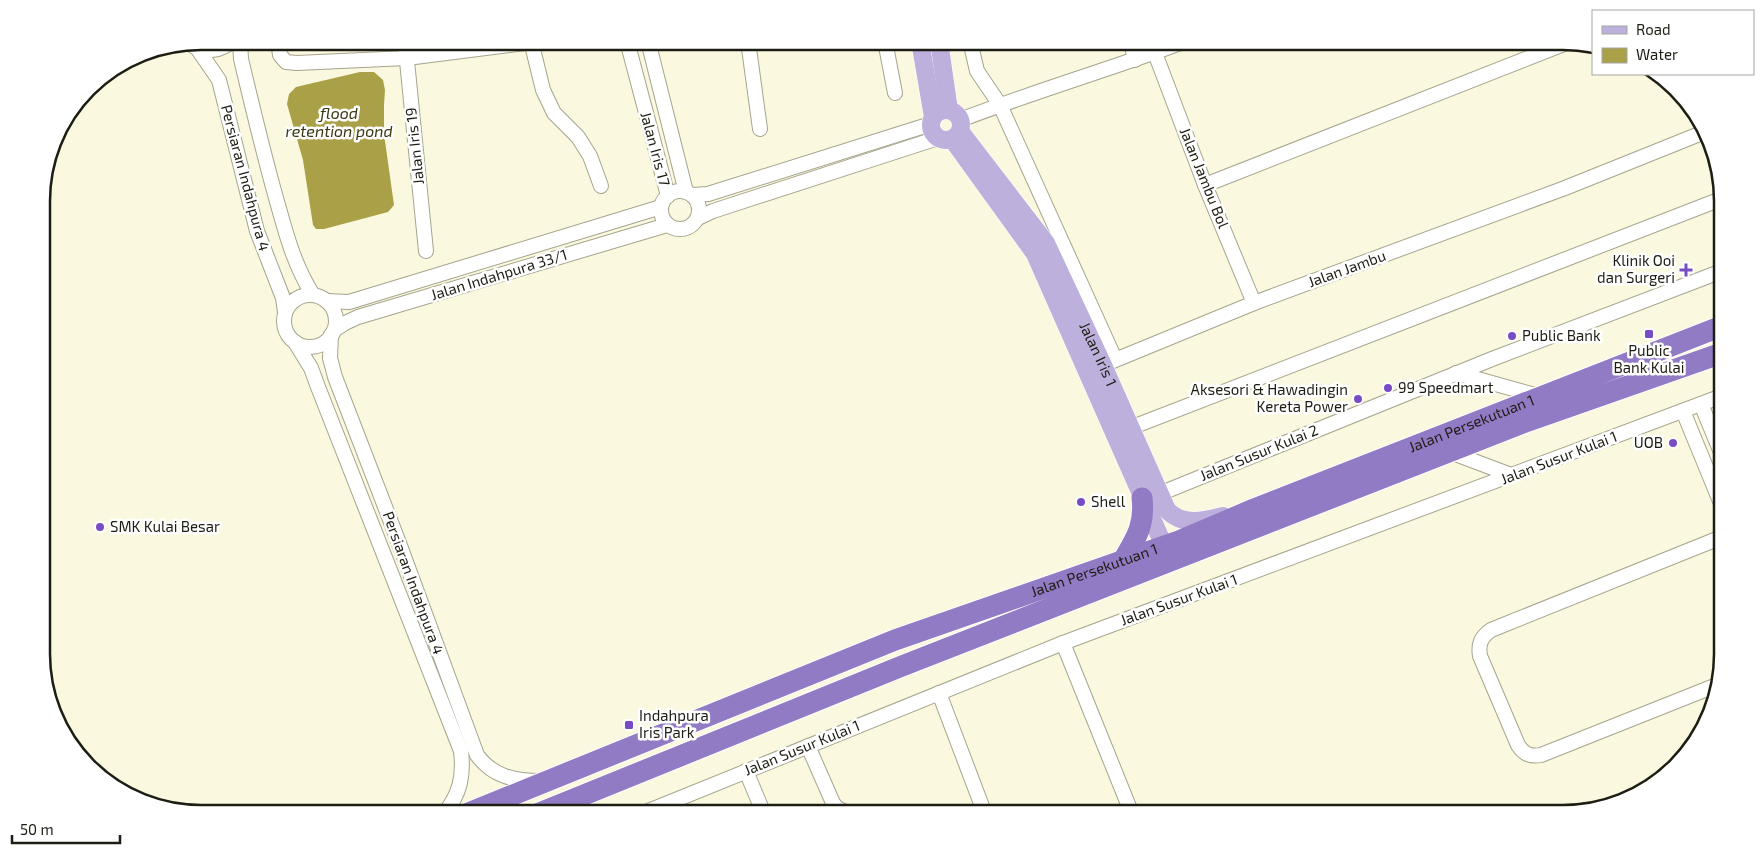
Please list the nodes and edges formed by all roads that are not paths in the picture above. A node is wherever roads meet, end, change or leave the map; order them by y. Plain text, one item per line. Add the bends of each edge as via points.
1 (196, 50) edge
2 (240, 50) edge
3 (279, 50) edge
4 (406, 50) edge
5 (471, 50) edge
6 (536, 50) edge
7 (630, 50) edge
8 (650, 50) edge
9 (749, 50) edge
10 (887, 50) edge
11 (923, 50) edge
12 (940, 50) edge
13 (972, 50) edge
14 (1133, 50) edge
15 (1163, 50) edge
16 (1551, 50) edge
17 (1155, 53) junction
18 (407, 58) junction
19 (1135, 60) junction
20 (894, 93) dead end
21 (1000, 105) junction
22 (946, 126) junction
23 (760, 129) dead end
24 (1698, 134) edge
25 (1205, 185) junction
26 (601, 186) dead end
27 (689, 193) junction
28 (664, 201) junction
29 (1714, 203) edge
30 (698, 218) junction
31 (667, 225) junction
32 (426, 252) dead end
33 (1714, 273) edge
34 (313, 295) junction
35 (327, 301) junction
36 (1254, 303) junction
37 (285, 312) junction
38 (1714, 329) edge
39 (332, 332) junction
40 (295, 342) junction
41 (1714, 355) edge
42 (1109, 362) junction
43 (1456, 373) junction
44 (1542, 397) junction
45 (1714, 399) edge
46 (1701, 404) junction
47 (1683, 411) junction
48 (1130, 428) junction
49 (1714, 436) edge
50 (1450, 452) junction
51 (1512, 475) junction
52 (1714, 487) edge
53 (1150, 496) junction
54 (1254, 509) junction
55 (1714, 540) edge
56 (1164, 546) junction
57 (1185, 556) junction
58 (1124, 559) junction
59 (1063, 643) junction
60 (1710, 688) edge
61 (939, 693) junction
62 (808, 746) junction
63 (746, 771) junction
64 (549, 781) junction
65 (451, 805) edge
66 (489, 805) edge
67 (559, 805) edge
68 (663, 805) edge
69 (760, 805) edge
70 (834, 805) edge
71 (982, 805) edge
72 (1128, 805) edge

1 - 37 street, Persiaran Indahpura 4 via 219,80 257,231 283,298
2 - 34 street, Persiaran Indahpura 4 via 291,251
3 - 18 street via 286,62 297,63
4 - 18 street, Jalan Iris 19
5 - 18 street
6 - 26 street via 543,90 554,113 590,156
7 - 28 street, Jalan Iris 17
8 - 27 street, Jalan Iris 17
9 - 23 street
10 - 20 street
11 - 22 main road
12 - 22 main road
13 - 21 street via 977,71
14 - 19 street
15 - 17 street
16 - 25 street
17 - 19 street
17 - 25 street, Jalan Jambu Bol
18 - 32 street, Jalan Iris 19
19 - 21 street
21 - 22 street
21 - 42 street
22 - 27 street via 708,194
22 - 30 street
22 - 42 main road, Jalan Iris 1 via 1046,243
22 - 53 main road, Jalan Iris 1 via 1035,254
24 - 36 street, Jalan Jambu via 1565,188
25 - 36 street, Jalan Jambu Bol
27 - 28 street via 673,192
27 - 30 street via 699,206
28 - 31 street via 663,220
28 - 35 street, Jalan Indahpura 33/1 via 349,302
29 - 48 street
30 - 31 street via 684,229
31 - 39 street, Jalan Indahpura 33/1 via 358,318
33 - 43 street, Jalan Susur Kulai 2
34 - 35 street
34 - 37 street via 299,297
35 - 39 street, Persiaran Indahpura 4 via 336,319
36 - 42 street, Jalan Jambu
37 - 40 street, Persiaran Indahpura 4 via 286,332
38 - 44 highway, Jalan Persekutuan 1
39 - 40 street via 323,343 312,347
39 - 64 street, Persiaran Indahpura 4 via 330,358 334,377 477,755 494,772 514,779
40 - 65 street, Persiaran Indahpura 4 via 311,368 460,751 462,771 458,792
41 - 50 highway, Jalan Persekutuan 1 via 1543,415
42 - 48 main road, Jalan Iris 1
43 - 44 street
43 - 53 street, Jalan Susur Kulai 2
44 - 54 highway, Jalan Persekutuan 1
45 - 46 street, Jalan Susur Kulai 1
46 - 47 street, Jalan Susur Kulai 1
46 - 49 street
47 - 51 street, Jalan Susur Kulai 1
47 - 52 street
48 - 53 main road, Jalan Iris 1
50 - 51 street
50 - 57 highway, Jalan Persekutuan 1
51 - 59 street, Jalan Susur Kulai 1
53 - 54 main road, Jalan Iris 1 via 1174,517 1185,521
53 - 56 main road, Jalan Iris 1
53 - 58 highway via 1141,528
54 - 56 highway, Jalan Persekutuan 1
55 - 60 street via 1491,630 1480,641 1479,648 1518,745 1527,755 1541,755
56 - 57 highway
56 - 58 highway, Jalan Persekutuan 1
57 - 67 highway, Jalan Persekutuan 1
58 - 64 highway, Jalan Persekutuan 1 via 895,640
59 - 61 street, Jalan Susur Kulai 1
59 - 72 street
61 - 62 street, Jalan Susur Kulai 1
61 - 71 street
62 - 63 street, Jalan Susur Kulai 1
62 - 70 street
63 - 68 street, Jalan Susur Kulai 1
63 - 69 street
64 - 66 highway, Jalan Persekutuan 1

